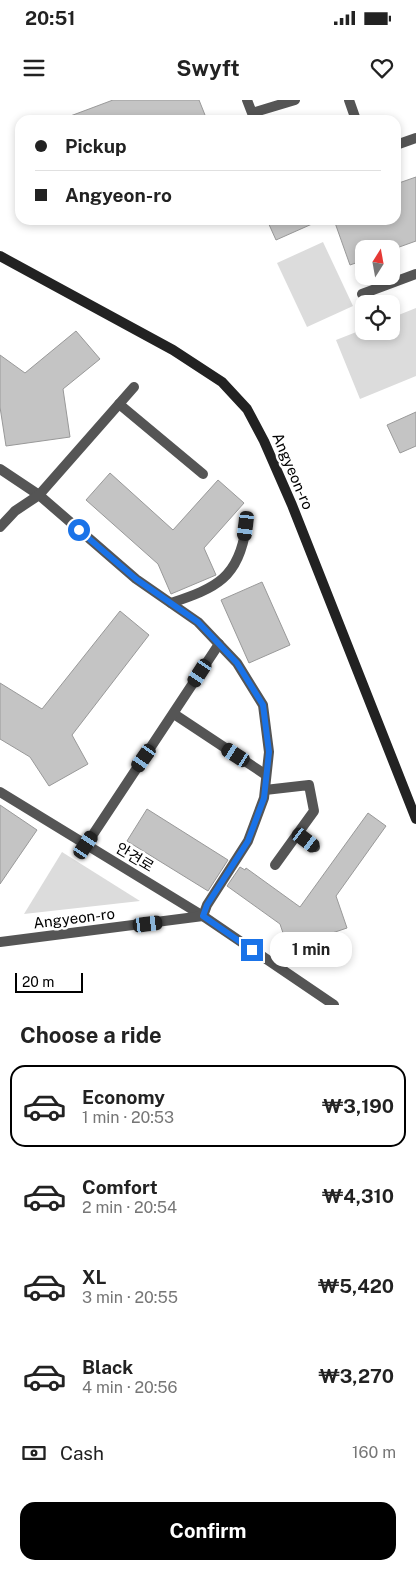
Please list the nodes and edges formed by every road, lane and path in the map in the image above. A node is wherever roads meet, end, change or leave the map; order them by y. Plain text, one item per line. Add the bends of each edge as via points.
1 (247, 100) edge
2 (295, 100) edge
3 (349, 100) edge
4 (354, 115) edge
5 (416, 138) edge
6 (401, 143) edge
7 (0, 256) edge
8 (416, 274) edge
9 (362, 294) dead end
10 (134, 387) dead end
11 (119, 404) junction
12 (0, 469) edge
13 (203, 474) dead end
14 (39, 496) junction
15 (246, 526) dead end
16 (0, 527) edge
17 (171, 603) junction
18 (219, 644) junction
19 (174, 714) junction
20 (266, 775) junction
21 (265, 790) junction
22 (0, 792) edge
23 (416, 819) edge
24 (298, 834) junction
25 (86, 845) junction
26 (316, 847) dead end
27 (275, 865) dead end
28 (203, 916) junction
29 (0, 942) edge
30 (334, 1005) edge

1 - 2 street via 252,113
3 - 4 street
5 - 6 street
7 - 23 main road, Angyeon-ro via 173,350 222,382 247,409 292,505
8 - 9 street
10 - 11 street
11 - 13 street
11 - 14 street
12 - 14 street
14 - 16 street via 15,511
14 - 17 street via 136,579
15 - 17 street via 244,543 230,574 201,593
17 - 18 street via 198,622
18 - 19 street
18 - 20 street via 237,663 263,705 269,752
19 - 20 street
19 - 25 street
20 - 21 street
21 - 24 street via 309,785 314,811
21 - 28 street via 248,841
22 - 25 street, 안견로
24 - 26 street
24 - 27 street
25 - 28 street, 안견로
28 - 29 street, Angyeon-ro
28 - 30 street

